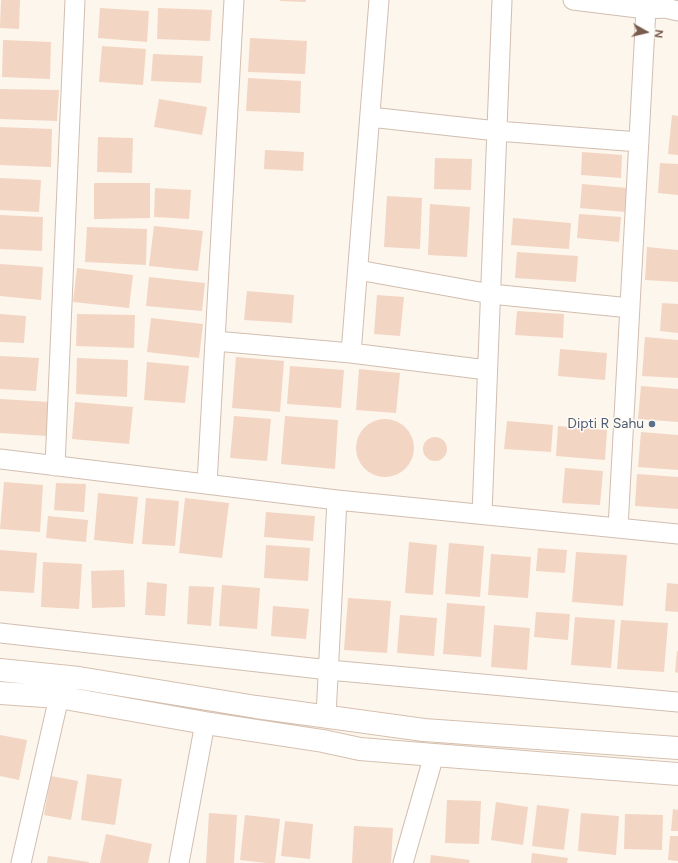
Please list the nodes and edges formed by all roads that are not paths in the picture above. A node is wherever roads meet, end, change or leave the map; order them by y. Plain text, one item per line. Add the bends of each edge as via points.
1 (75, 0) edge
2 (234, 0) edge
3 (379, 0) edge
4 (502, 0) edge
5 (573, 0) edge
6 (646, 9) junction
7 (678, 11) edge
8 (370, 117) junction
9 (497, 130) junction
10 (639, 142) junction
11 (358, 270) junction
12 (490, 294) junction
13 (630, 308) junction
14 (215, 342) junction
15 (351, 353) junction
16 (487, 370) junction
17 (0, 459) edge
18 (55, 466) junction
19 (207, 484) junction
20 (337, 500) junction
21 (482, 514) junction
22 (618, 528) junction
23 (678, 534) edge
24 (0, 633) edge
25 (0, 670) edge
26 (329, 670) junction
27 (0, 693) edge
28 (59, 697) junction
29 (678, 702) edge
30 (256, 707) junction
31 (326, 716) junction
32 (205, 723) junction
33 (251, 730) junction
34 (678, 748) edge
35 (434, 755) junction
36 (678, 774) edge
37 (21, 863) edge
38 (179, 863) edge
39 (404, 863) edge

1 - 18 street
2 - 14 street
3 - 8 street
4 - 9 street
5 - 6 street
6 - 7 street via 665,8
6 - 10 street
8 - 9 street
8 - 11 street
9 - 10 street
9 - 12 street
10 - 13 street
11 - 12 street
11 - 15 street
12 - 13 street
12 - 16 street
13 - 22 street
14 - 15 street
14 - 19 street
15 - 16 street
16 - 21 street
17 - 18 street
18 - 19 street
19 - 20 street
20 - 21 street
20 - 26 street
21 - 22 street
22 - 23 street
24 - 26 street
25 - 30 street via 79,678
26 - 29 street
26 - 31 street
27 - 28 street
28 - 32 street
28 - 37 street
30 - 31 street
30 - 33 street
31 - 34 street via 424,730
32 - 33 street
32 - 38 street
33 - 35 street via 360,749
35 - 36 street
35 - 39 street

